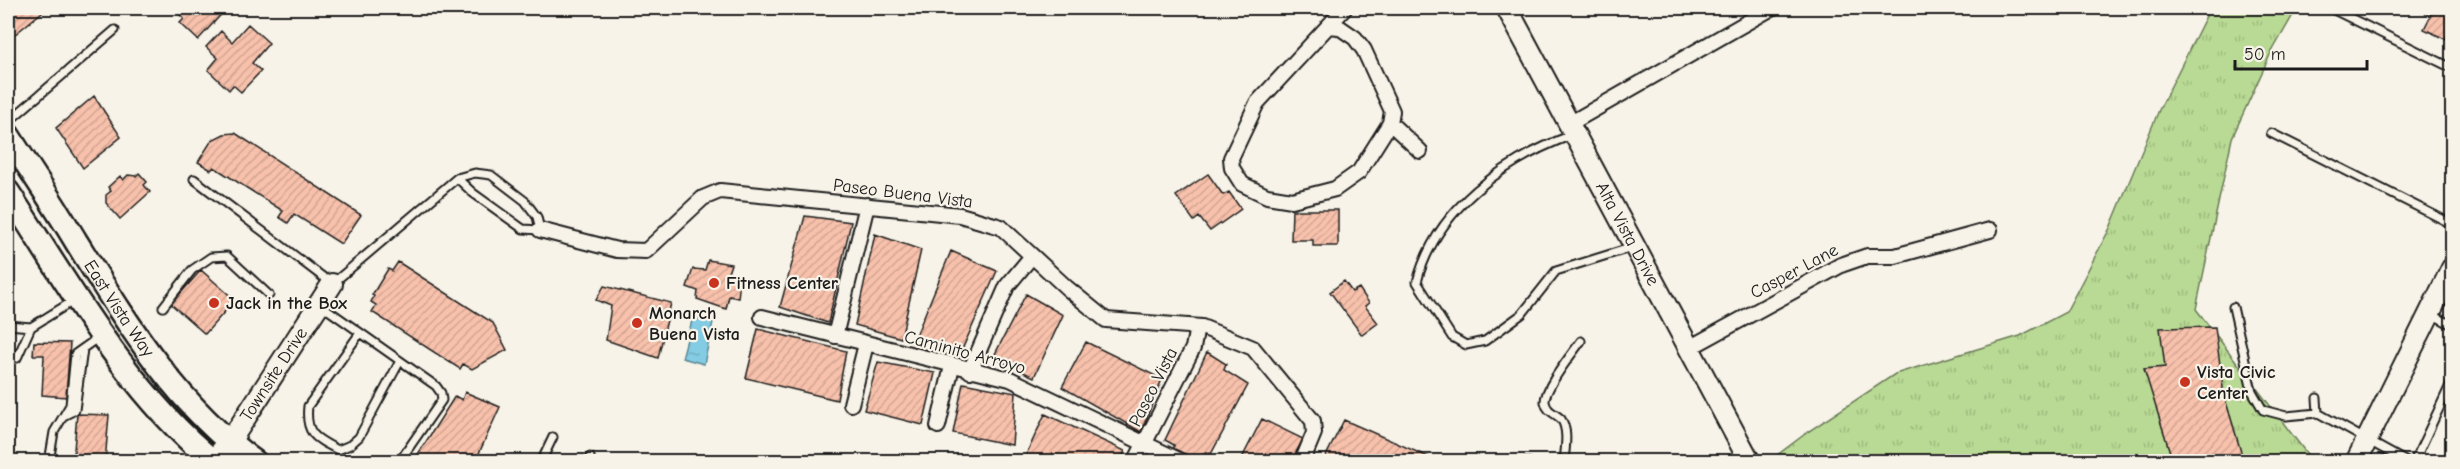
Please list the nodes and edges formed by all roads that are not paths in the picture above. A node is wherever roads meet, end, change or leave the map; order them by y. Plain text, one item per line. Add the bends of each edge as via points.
1 (1345, 8) edge
2 (1507, 8) edge
3 (1772, 8) edge
4 (2330, 8) edge
5 (1329, 26) junction
6 (115, 30) dead end
7 (2452, 68) edge
8 (8, 123) edge
9 (1390, 123) junction
10 (1571, 129) junction
11 (2271, 133) dead end
12 (8, 135) edge
13 (1420, 151) dead end
14 (457, 178) junction
15 (194, 179) dead end
16 (8, 192) edge
17 (867, 206) junction
18 (2452, 224) edge
19 (1990, 230) dead end
20 (540, 231) junction
21 (1636, 247) junction
22 (1032, 256) junction
23 (2452, 268) edge
24 (332, 284) junction
25 (269, 295) dead end
26 (77, 298) junction
27 (319, 304) junction
28 (163, 307) dead end
29 (2233, 307) dead end
30 (2431, 314) junction
31 (762, 317) dead end
32 (8, 325) edge
33 (2452, 325) edge
34 (31, 327) junction
35 (1197, 327) junction
36 (360, 333) junction
37 (102, 335) junction
38 (836, 336) junction
39 (1581, 341) dead end
40 (866, 344) junction
41 (1691, 347) junction
42 (17, 358) dead end
43 (400, 361) junction
44 (952, 366) junction
45 (970, 371) junction
46 (2452, 381) edge
47 (2317, 398) dead end
48 (851, 404) dead end
49 (2318, 413) junction
50 (938, 426) dead end
51 (553, 437) dead end
52 (2366, 439) junction
53 (229, 442) junction
54 (1144, 443) junction
55 (213, 461) edge
56 (50, 462) edge
57 (255, 462) edge
58 (399, 462) edge
59 (541, 462) edge
60 (1135, 462) edge
61 (1183, 462) edge
62 (1302, 462) edge
63 (1564, 462) edge
64 (1750, 462) edge
65 (2356, 462) edge
66 (2407, 462) edge
67 (2414, 462) edge

1 - 5 street
2 - 10 street, Alta Vista Drive
3 - 10 street
4 - 7 lane
5 - 9 street via 1339,27 1364,50 1392,111
5 - 9 street via 1257,103 1231,158 1242,184 1267,196 1292,200 1335,189 1359,172
6 - 8 lane
9 - 13 street
10 - 21 street, Alta Vista Drive
10 - 21 lane via 1514,161 1473,192 1443,226 1421,266 1417,282 1452,338 1466,345 1485,341 1521,314 1556,271
11 - 18 lane
12 - 53 main road, East Vista Way via 148,353 189,404
14 - 20 lane via 523,229
14 - 20 lane via 475,173 491,175 525,201 537,217
14 - 24 lane
15 - 24 lane
16 - 26 main road, East Vista Way
17 - 20 street, Paseo Buena Vista via 720,191 703,198 646,250 616,250
17 - 22 street, Paseo Buena Vista via 960,215 1001,227
17 - 38 street
19 - 41 street, Casper Lane via 1895,256 1867,256 1841,265
21 - 41 street, Alta Vista Drive
22 - 35 street, Paseo Buena Vista via 1106,320
22 - 45 street via 1007,286
23 - 30 street
24 - 27 street, Townsite Drive
25 - 28 lane via 227,256 211,257 192,270
26 - 34 lane
26 - 37 main road, East Vista Way
27 - 36 lane
27 - 53 street, Townsite Drive
29 - 49 lane via 2252,391 2263,410 2286,416
30 - 33 lane
30 - 52 street
31 - 38 street, Caminito Arroyo
32 - 34 lane
34 - 42 lane
35 - 54 street, Paseo Vista via 1193,348
35 - 62 street, Paseo Buena Vista via 1253,348 1313,421 1314,433
36 - 43 lane
36 - 43 lane via 308,406 310,432 321,441 338,450 359,437
37 - 55 main road, East Vista Way via 147,394
37 - 56 lane via 75,354 70,405 54,432
38 - 40 street, Caminito Arroyo
39 - 63 lane via 1546,394 1545,404 1561,419 1566,431
40 - 44 street, Caminito Arroyo
40 - 48 street
41 - 64 street, Alta Vista Drive
43 - 58 lane via 436,386 442,400
44 - 45 street, Caminito Arroyo
44 - 50 street
45 - 54 street, Caminito Arroyo via 1010,379
46 - 67 lane
47 - 49 lane
49 - 52 lane
51 - 59 lane
52 - 65 street
52 - 66 lane
53 - 55 street, Townsite Drive
53 - 57 main road, East Vista Way
54 - 60 street, Paseo Vista
54 - 61 street, Caminito Arroyo

